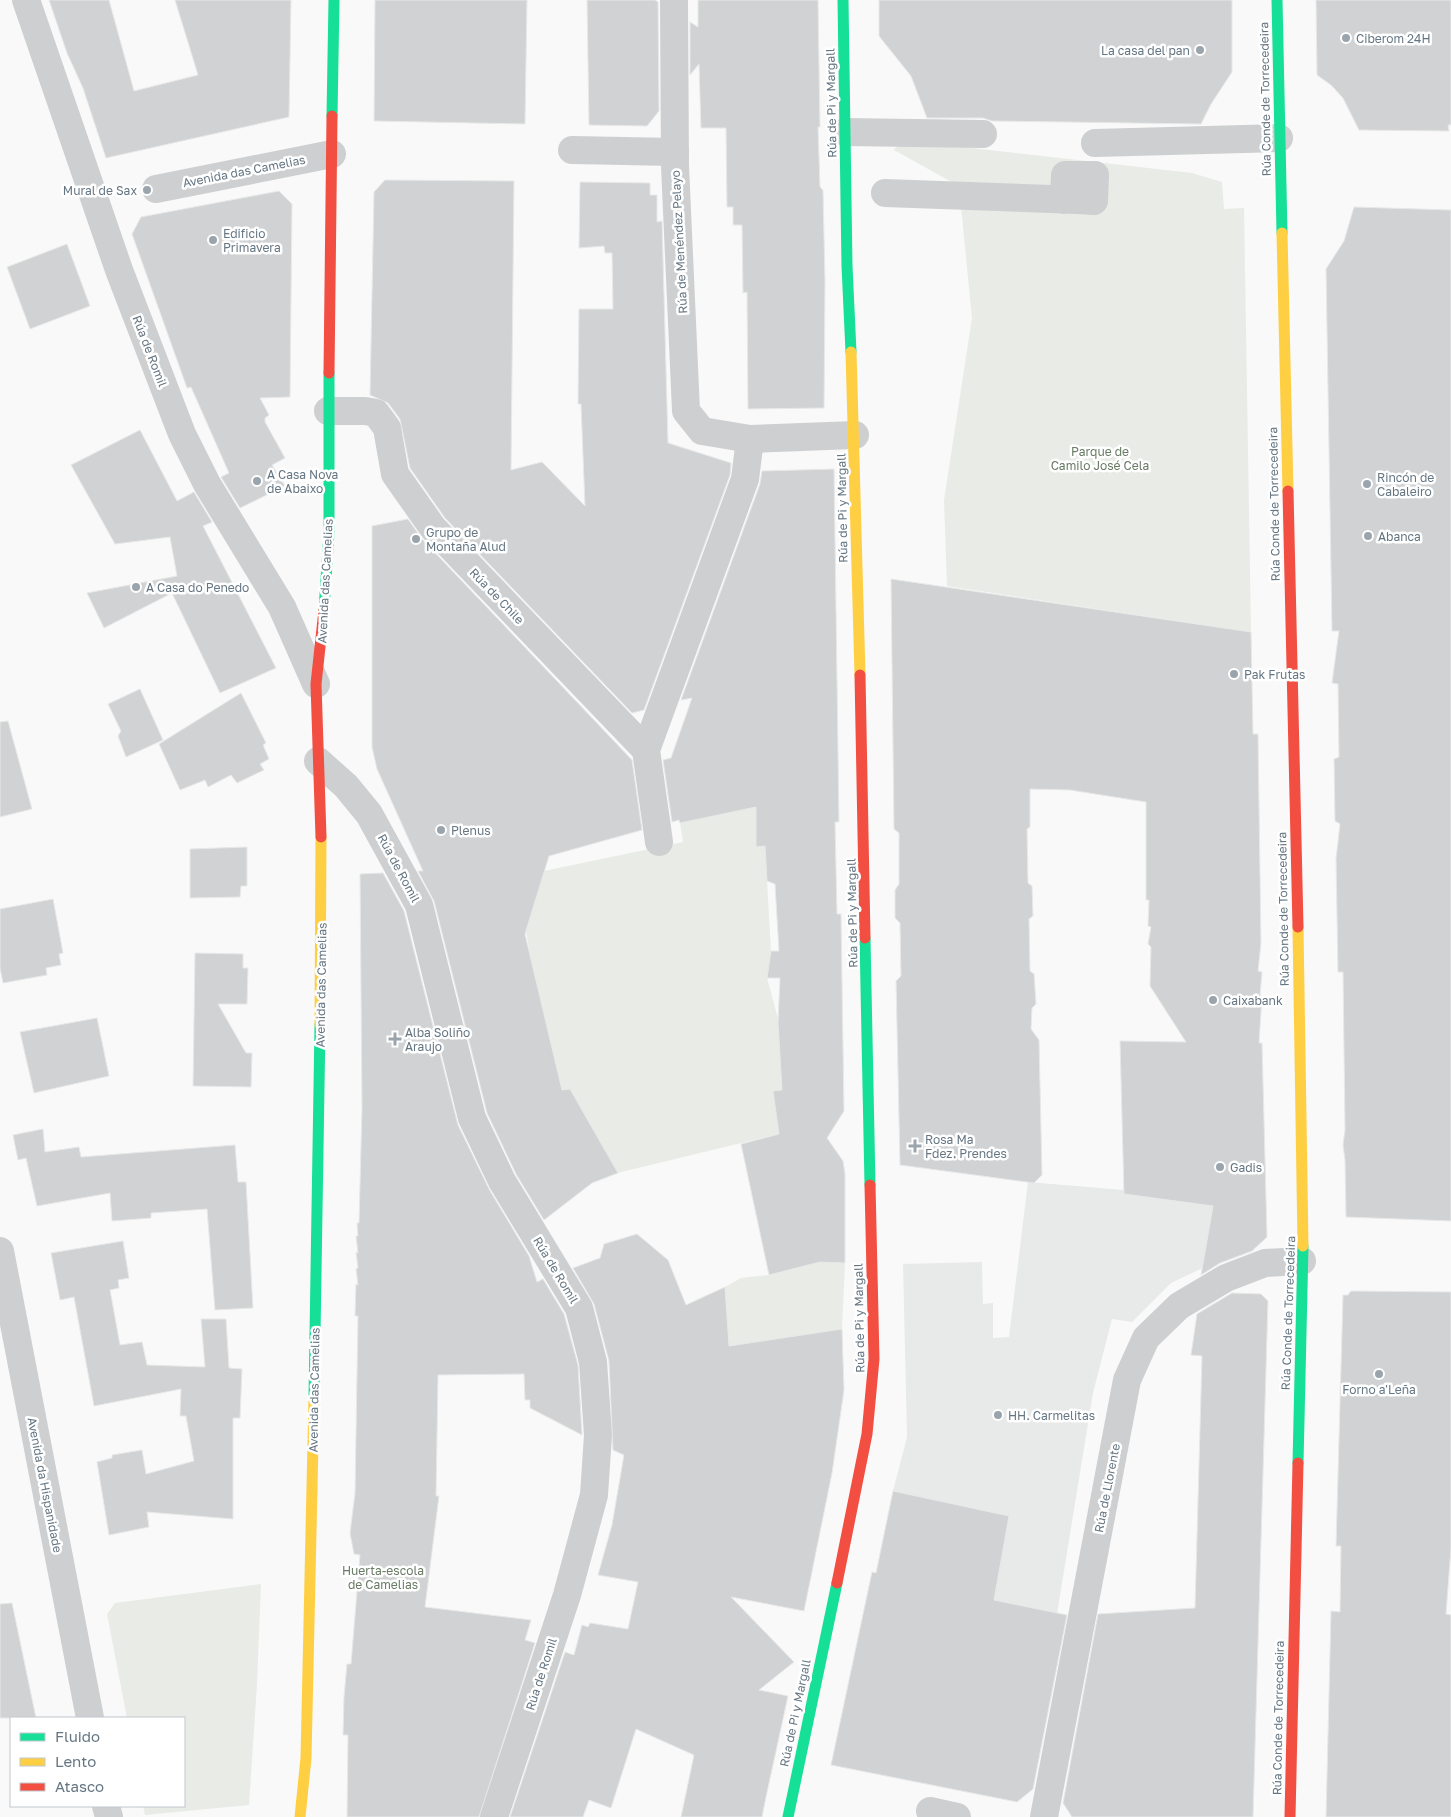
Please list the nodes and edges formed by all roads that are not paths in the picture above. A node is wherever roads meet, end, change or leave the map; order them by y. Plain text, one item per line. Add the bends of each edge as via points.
1 (26, 0) edge
2 (334, 0) edge
3 (674, 0) edge
4 (843, 0) edge
5 (1277, 0) edge
6 (845, 126) junction
7 (984, 134) dead end
8 (1279, 138) junction
9 (1095, 143) dead end
10 (572, 150) dead end
11 (675, 152) junction
12 (332, 154) junction
13 (156, 189) dead end
14 (885, 193) dead end
15 (1064, 200) dead end
16 (328, 411) junction
17 (855, 435) junction
18 (750, 439) junction
19 (316, 684) junction
20 (646, 750) junction
21 (318, 761) junction
22 (659, 842) dead end
23 (0, 1252) edge
24 (1302, 1261) junction
25 (90, 1717) edge
26 (930, 1811) dead end
27 (300, 1817) edge
28 (494, 1817) edge
29 (788, 1817) edge
30 (957, 1817) edge
31 (1044, 1817) edge
32 (1290, 1817) edge

1 - 19 street, Rúa de Romil via 119,270 182,434 282,608
2 - 12 main road, Avenida das Camelias
3 - 11 street, Rúa de Menéndez Pelayo
4 - 6 main road, Rúa de Pi y Margall
5 - 8 main road, Rúa Conde de Torrecedeira
6 - 7 street
6 - 17 main road, Rúa de Pi y Margall via 847,266
8 - 9 street
8 - 24 main road, Rúa Conde de Torrecedeira via 1304,1212
10 - 11 street
11 - 18 street, Rúa de Menéndez Pelayo via 686,411 702,431
12 - 13 street, Avenida das Camelias
12 - 16 main road, Avenida das Camelias
14 - 15 street
16 - 19 main road, Avenida das Camelias via 329,533
16 - 20 street, Rúa de Chile via 376,413 387,428 395,474 433,528
17 - 18 street
17 - 29 main road, Rúa de Pi y Margall via 873,1374 867,1434
18 - 20 street via 745,479
19 - 21 main road, Avenida das Camelias
20 - 22 street
21 - 27 main road, Avenida das Camelias via 322,886 311,1589 306,1758
21 - 28 street, Rúa de Romil via 346,786 369,814 419,906 472,1118 502,1181 579,1308 593,1362 598,1435 594,1495 567,1595
23 - 25 street, Avenida da Hispanidade
24 - 31 street, Rúa de Llorente via 1265,1263 1226,1278 1179,1306 1146,1338 1127,1380
24 - 32 main road, Rúa Conde de Torrecedeira
26 - 30 street

